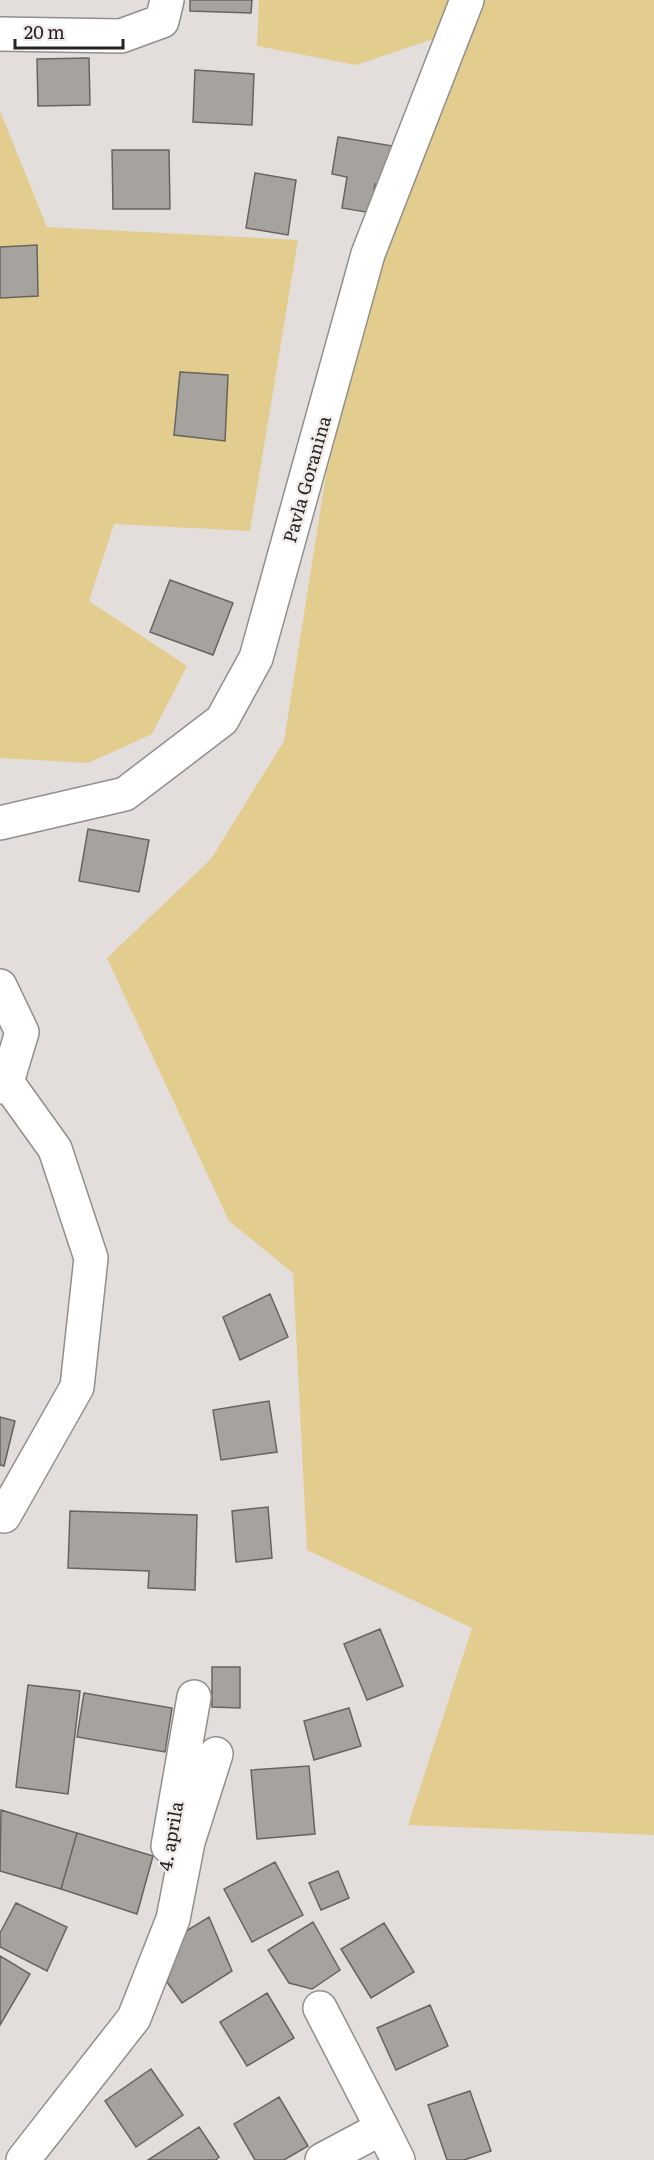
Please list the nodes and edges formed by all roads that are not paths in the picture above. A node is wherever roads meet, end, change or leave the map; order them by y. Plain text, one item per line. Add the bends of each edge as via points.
1 (167, 0) edge
2 (467, 0) edge
3 (0, 34) edge
4 (0, 823) edge
5 (0, 987) edge
6 (4, 1084) edge
7 (4, 1516) dead end
8 (194, 1697) dead end
9 (216, 1754) dead end
10 (155, 1961) junction
11 (320, 2008) dead end
12 (382, 2128) junction
13 (23, 2160) edge
14 (322, 2160) edge
15 (398, 2160) edge

1 - 3 street via 162,21 121,36
2 - 4 street, Pavla Goranina via 368,254 256,658 222,720 125,794
5 - 6 street via 22,1032
6 - 7 street via 55,1149 91,1258 76,1387
8 - 10 street, 4. aprila via 158,1898 137,1950
9 - 10 street, 4. aprila via 188,1842 173,1919
10 - 13 street, 4. aprila via 134,2018
11 - 12 street
12 - 14 street
12 - 15 street

